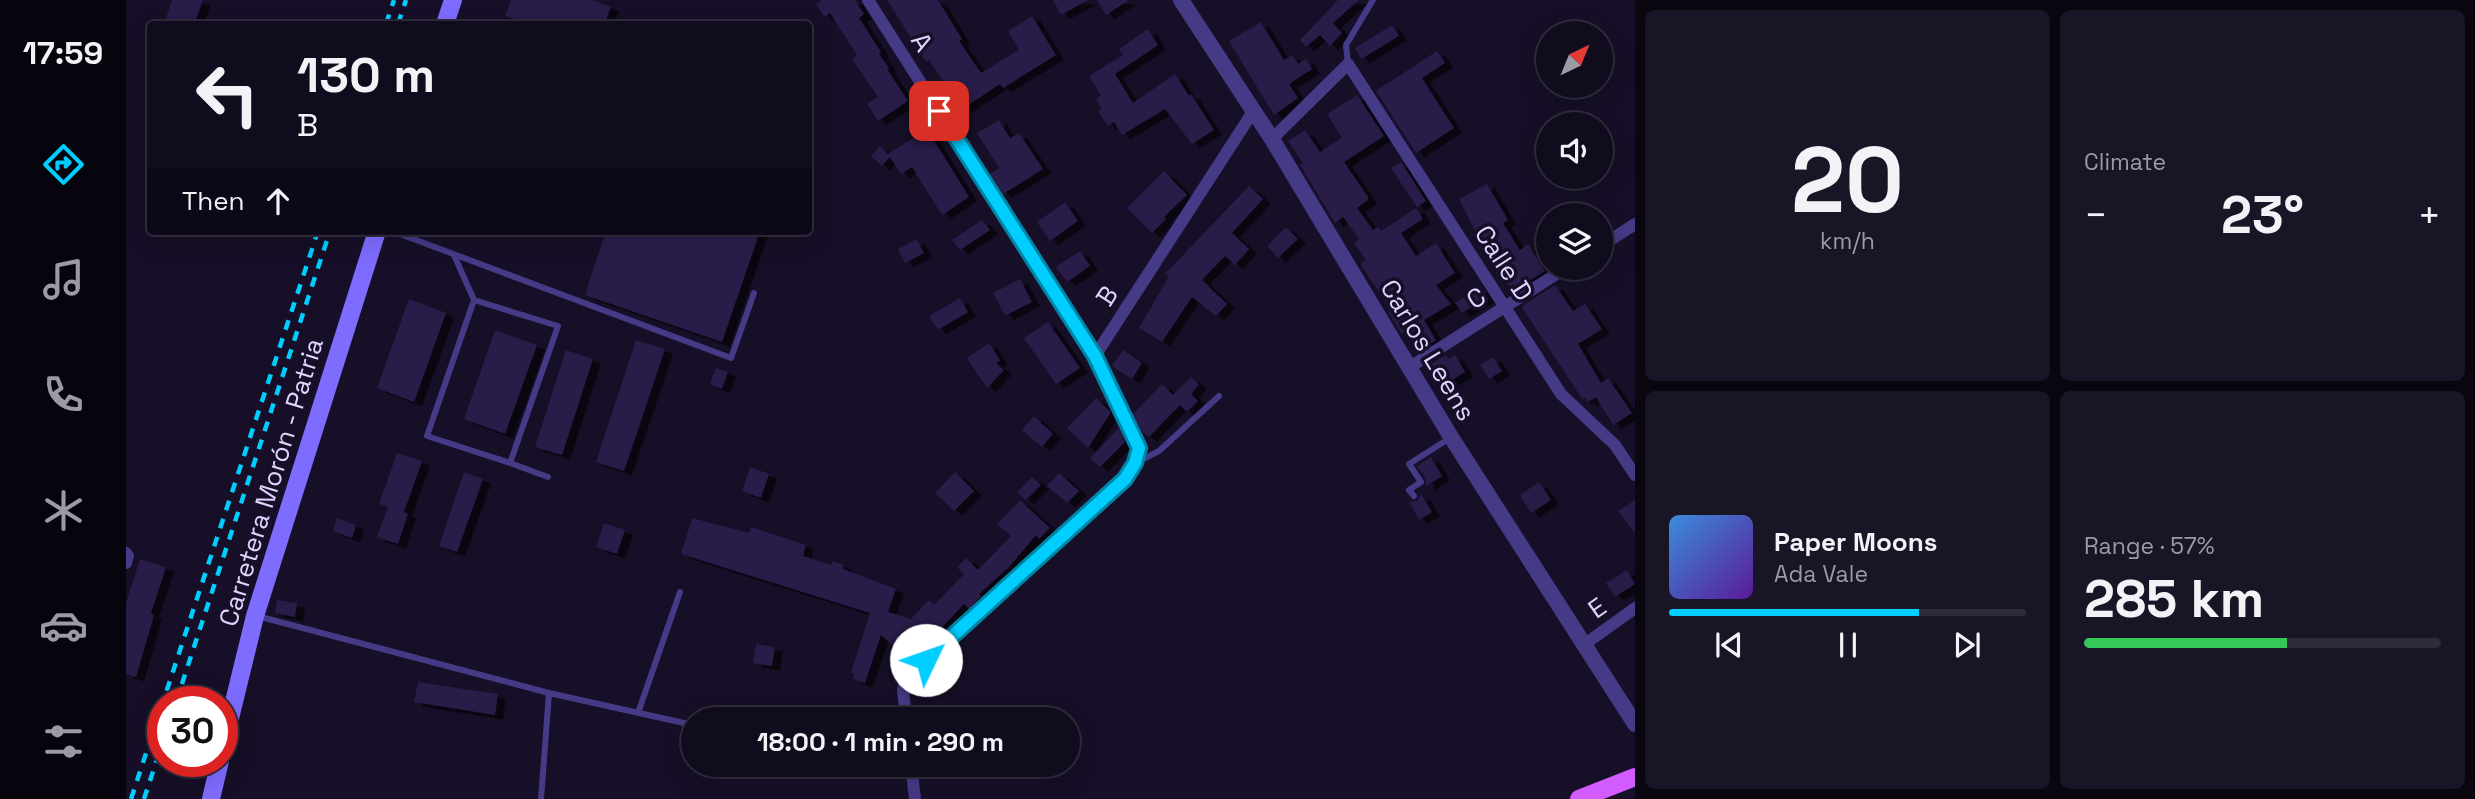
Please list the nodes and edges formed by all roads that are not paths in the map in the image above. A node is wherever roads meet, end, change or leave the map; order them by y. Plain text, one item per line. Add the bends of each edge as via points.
1 (453, 0) edge
2 (868, 0) edge
3 (1181, 0) edge
4 (1373, 0) edge
5 (446, 21) edge
6 (1348, 64) junction
7 (1254, 110) junction
8 (1272, 139) junction
9 (1635, 224) edge
10 (376, 235) edge
11 (402, 235) edge
12 (1613, 238) edge
13 (454, 255) junction
14 (1547, 280) edge
15 (754, 293) dead end
16 (474, 300) junction
17 (1505, 306) junction
18 (1095, 356) junction
19 (1410, 367) junction
20 (1219, 396) dead end
21 (1451, 436) junction
22 (510, 463) junction
23 (1135, 463) junction
24 (1635, 475) edge
25 (548, 477) dead end
26 (1414, 496) dead end
27 (126, 553) edge
28 (126, 563) edge
29 (680, 592) dead end
30 (1635, 608) edge
31 (255, 616) junction
32 (1585, 644) junction
33 (238, 686) edge
34 (548, 693) junction
35 (904, 707) edge
36 (638, 713) junction
37 (681, 722) edge
38 (1635, 724) edge
39 (216, 777) edge
40 (912, 777) edge
41 (1635, 777) edge
42 (211, 799) edge
43 (541, 799) edge
44 (915, 799) edge
45 (1579, 799) edge

1 - 5 main road
2 - 18 street, A
3 - 7 street, Carlos Leens
4 - 6 lane via 1346,45
6 - 8 street
6 - 17 street, Calle D
7 - 8 street, Carlos Leens
7 - 18 street, B
8 - 19 street, Carlos Leens
9 - 12 street
10 - 31 main road, Carretera Morón - Patria
11 - 13 lane
13 - 15 lane via 731,358
13 - 16 lane
14 - 17 street, C
16 - 22 lane via 427,436
16 - 22 lane via 558,326
17 - 19 street, C
17 - 24 street, Calle D via 1561,394 1615,445
18 - 23 street via 1139,448
19 - 21 street, Carlos Leens
20 - 23 lane via 1159,451
21 - 26 lane via 1409,464 1421,482 1409,489
21 - 32 street, Carlos Leens
22 - 25 lane
23 - 35 street via 1125,479 906,678
27 - 28 street
29 - 36 lane
30 - 32 street, E
31 - 33 main road, Carretera Morón - Patria
31 - 34 lane
32 - 38 street, Carlos Leens
34 - 36 lane
34 - 43 lane
36 - 37 lane
39 - 42 main road
40 - 44 street
41 - 45 main road

